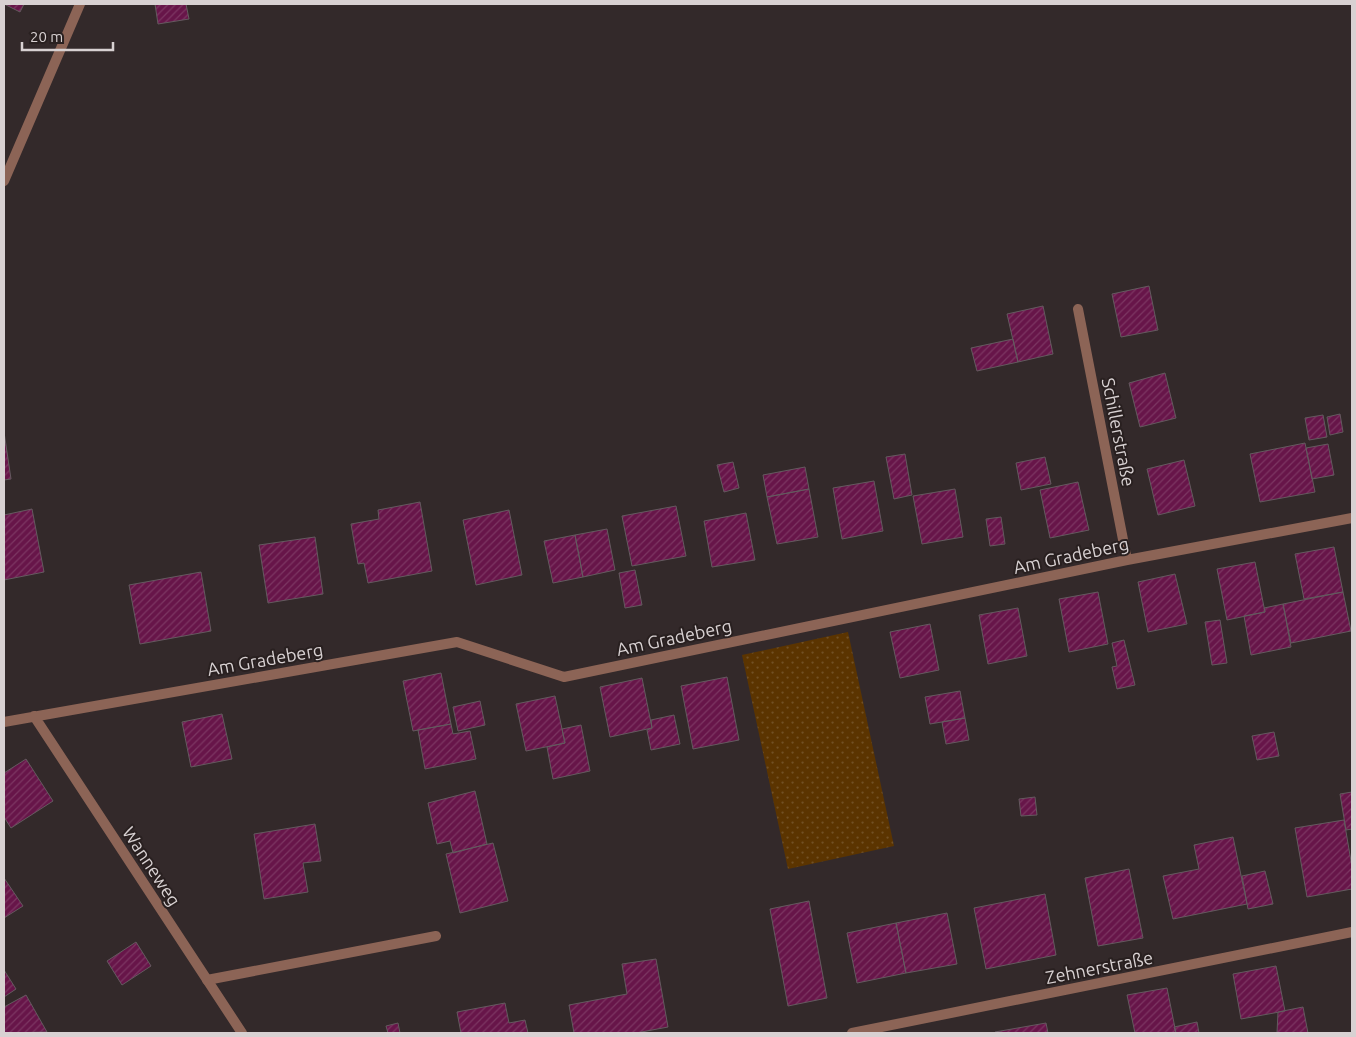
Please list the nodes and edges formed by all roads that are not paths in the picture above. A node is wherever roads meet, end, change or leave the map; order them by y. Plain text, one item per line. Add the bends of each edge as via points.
1 (80, 4) edge
2 (4, 181) edge
3 (1078, 309) dead end
4 (1352, 518) edge
5 (1127, 560) junction
6 (34, 716) junction
7 (4, 722) edge
8 (1352, 932) edge
9 (436, 936) dead end
10 (207, 980) junction
11 (242, 1033) edge
12 (852, 1033) edge

1 - 2 street
3 - 5 street, Schillerstraße
4 - 5 street, Am Gradeberg
5 - 6 street, Am Gradeberg via 564,677 457,642
6 - 7 street, Am Gradeberg
6 - 10 street, Wanneweg
8 - 12 street, Zehnerstraße
9 - 10 street
10 - 11 street, Wanneweg

